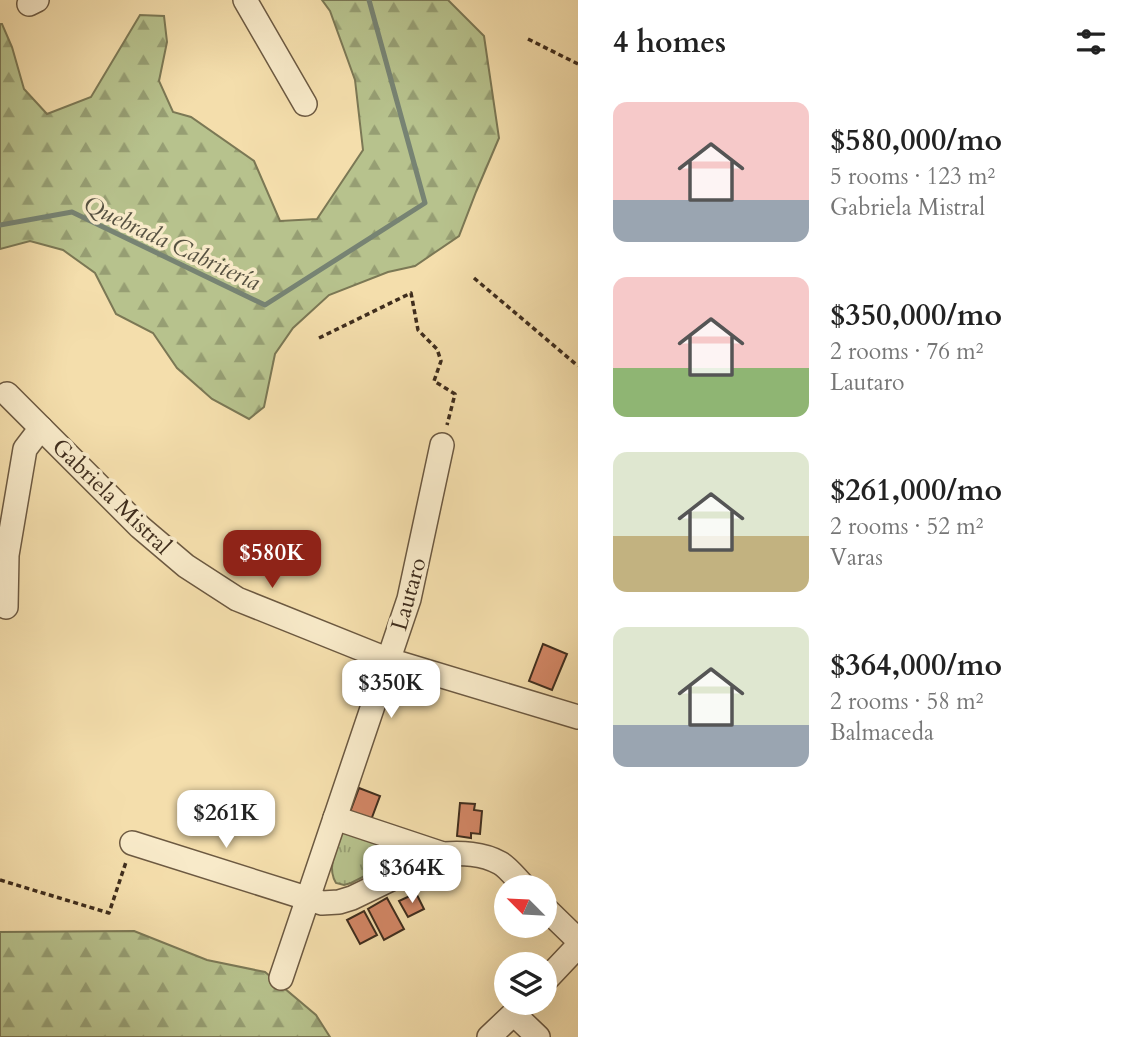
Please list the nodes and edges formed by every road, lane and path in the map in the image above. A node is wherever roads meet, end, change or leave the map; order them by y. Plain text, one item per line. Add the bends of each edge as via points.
1 (245, 0) edge
2 (528, 39) dead end
3 (578, 64) edge
4 (305, 104) dead end
5 (474, 278) dead end
6 (319, 338) dead end
7 (578, 366) edge
8 (7, 394) dead end
9 (41, 428) junction
10 (442, 445) joint
11 (6, 607) dead end
12 (389, 660) junction
13 (578, 717) edge
14 (335, 818) junction
15 (132, 843) joint
16 (443, 854) junction
17 (513, 875) edge
18 (0, 880) edge
19 (307, 899) junction
20 (557, 920) edge
21 (578, 940) edge
22 (578, 946) edge
23 (557, 968) edge
24 (281, 978) dead end
25 (513, 1015) edge
26 (524, 1015) edge
27 (489, 1037) edge
28 (538, 1037) edge

1 - 4 street
2 - 3 path
5 - 7 path
6 - 10 path via 411,293 418,330 437,349 440,361 434,381 455,394
8 - 9 street, Gabriela Mistral
9 - 11 street via 25,449 7,555
9 - 12 street, Gabriela Mistral via 186,566 237,599
10 - 12 street, Lautaro via 415,577
12 - 13 street, Gabriela Mistral
12 - 14 street, Lautaro
14 - 16 street
14 - 19 street, Lautaro
15 - 18 path via 109,913
15 - 19 street
16 - 17 street via 480,856 501,863
16 - 19 street via 352,898 322,903
19 - 24 street, Lautaro
20 - 21 street
22 - 23 street
25 - 27 street
26 - 28 street

